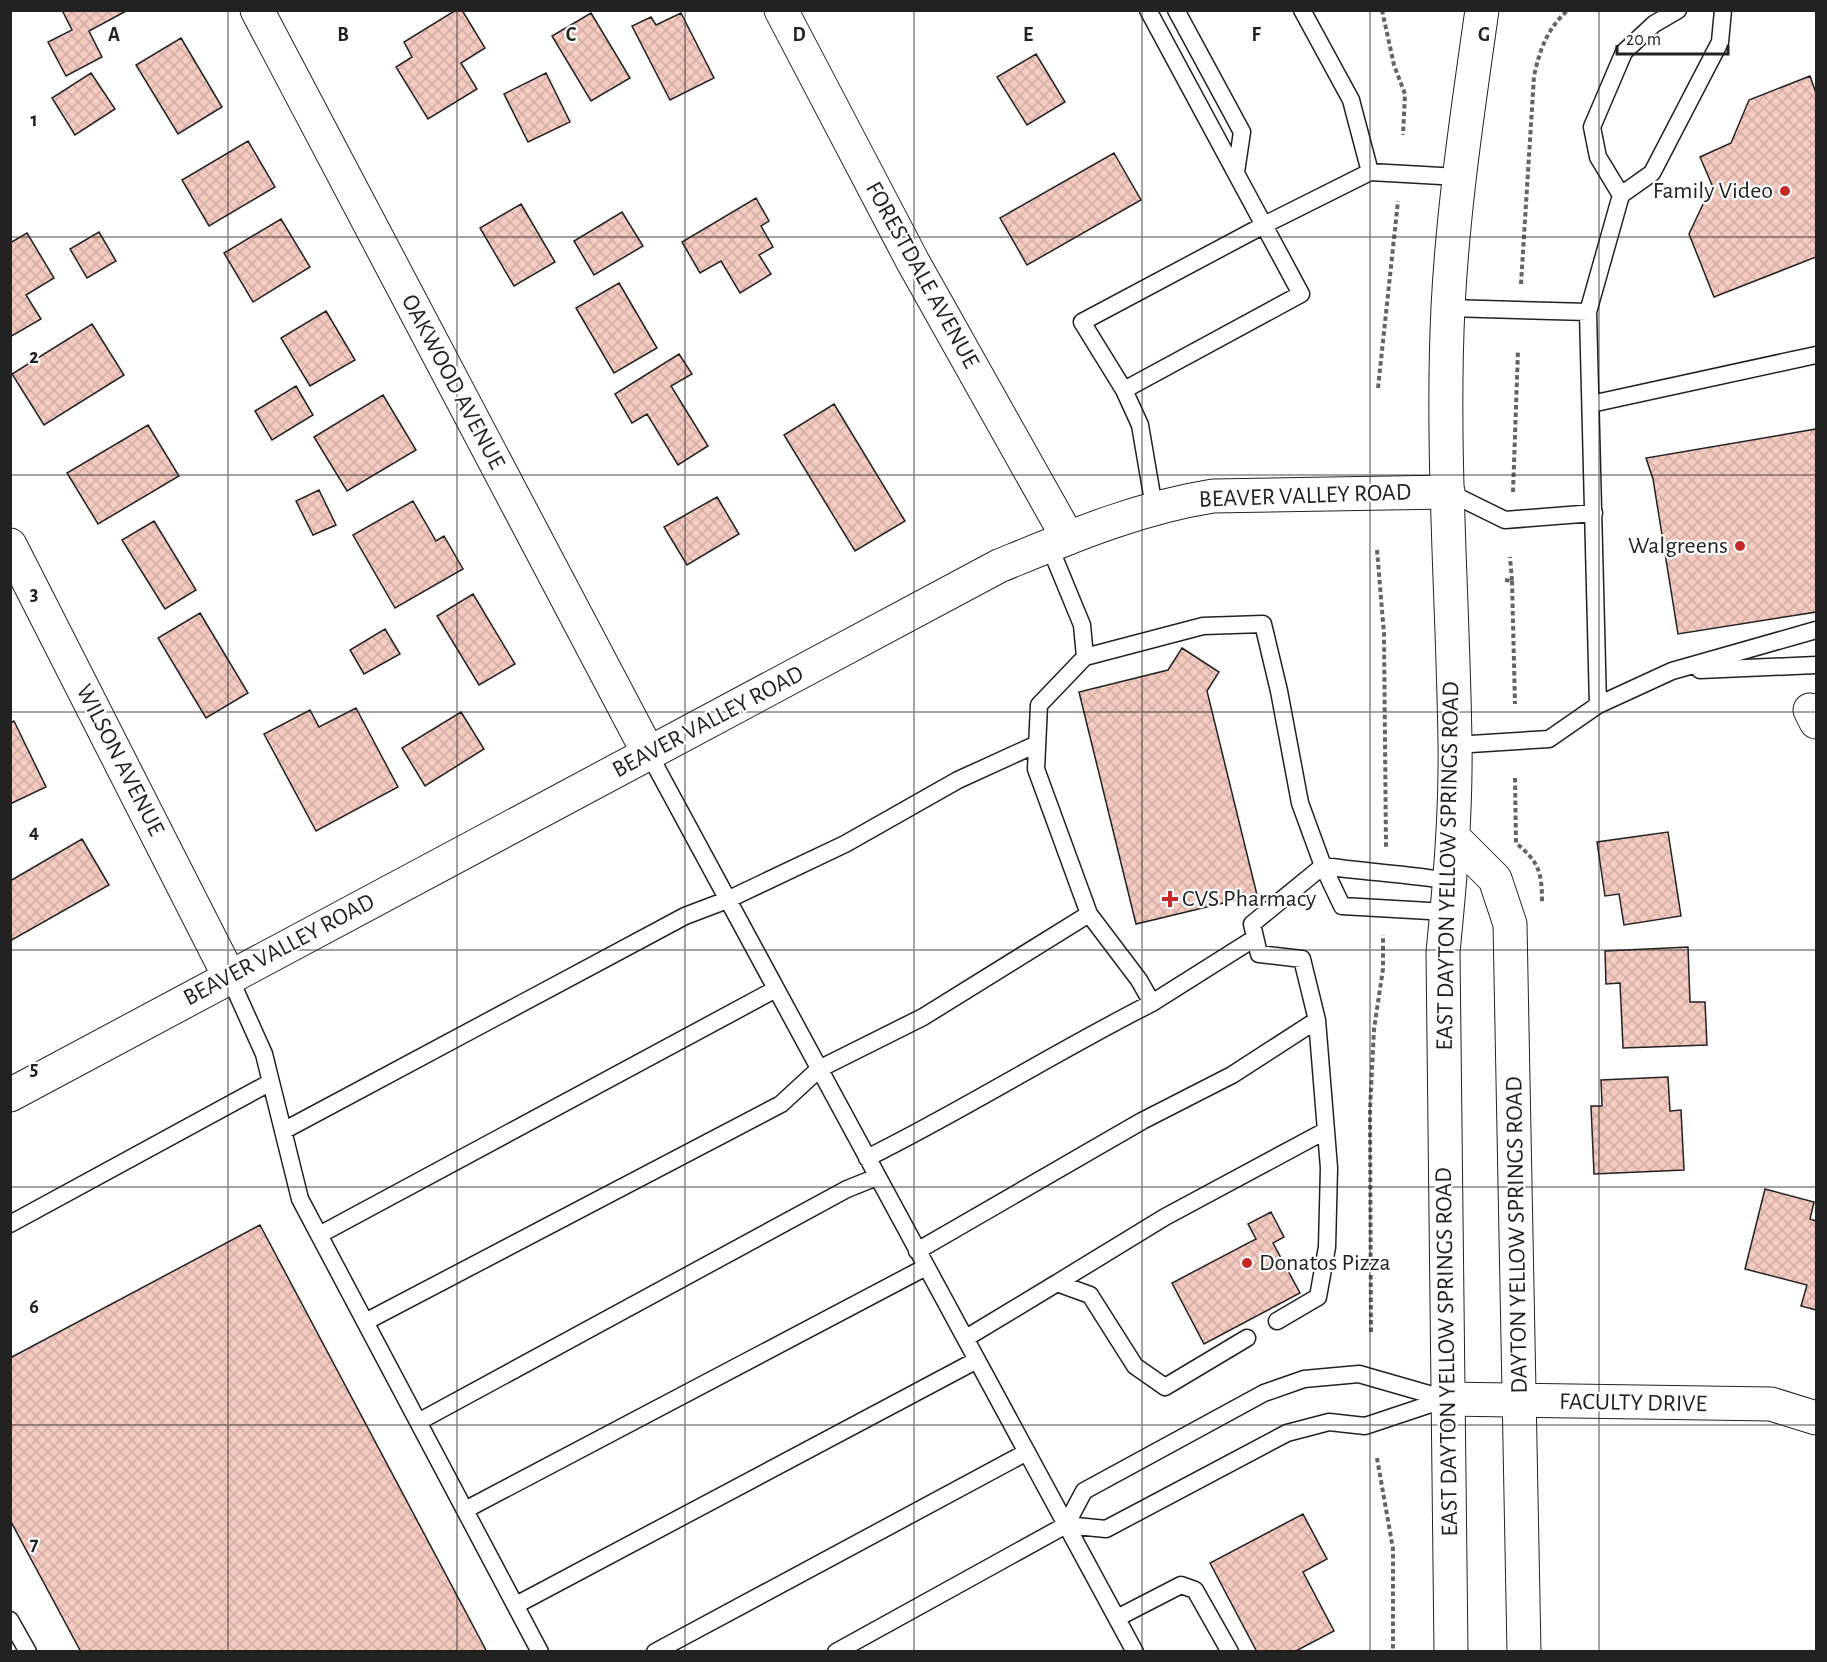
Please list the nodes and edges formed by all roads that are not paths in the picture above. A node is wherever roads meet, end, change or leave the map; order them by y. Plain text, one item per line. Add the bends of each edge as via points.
1 (257, 10) edge
2 (781, 10) edge
3 (1148, 10) edge
4 (1176, 10) edge
5 (1302, 10) edge
6 (1482, 10) edge
7 (1678, 10) edge
8 (1723, 10) edge
9 (1236, 172) junction
10 (1370, 172) junction
11 (1459, 177) junction
12 (1621, 195) junction
13 (1266, 224) junction
14 (1448, 308) junction
15 (1588, 312) junction
16 (1816, 355) edge
17 (1124, 390) junction
18 (1591, 404) junction
19 (1448, 492) junction
20 (1154, 507) junction
21 (1594, 513) junction
22 (1059, 541) junction
23 (10, 545) edge
24 (1816, 630) edge
25 (1085, 657) junction
26 (1816, 665) edge
27 (1672, 671) junction
28 (1598, 705) junction
29 (1037, 744) junction
30 (1455, 745) junction
31 (649, 754) junction
32 (1454, 838) junction
33 (1323, 866) junction
34 (1448, 896) junction
35 (727, 900) junction
36 (1089, 914) junction
37 (1253, 931) junction
38 (229, 976) junction
39 (776, 989) junction
40 (1152, 1003) junction
41 (1317, 1020) junction
42 (819, 1070) junction
43 (271, 1082) junction
44 (10, 1095) edge
45 (283, 1131) junction
46 (1325, 1131) junction
47 (867, 1158) junction
48 (877, 1177) junction
49 (10, 1224) edge
50 (319, 1235) junction
51 (917, 1251) junction
52 (926, 1267) junction
53 (1057, 1283) junction
54 (1277, 1321) dead end
55 (365, 1322) junction
56 (966, 1338) junction
57 (1247, 1338) dead end
58 (977, 1360) junction
59 (1446, 1399) junction
60 (1521, 1401) junction
61 (1816, 1418) edge
62 (418, 1422) junction
63 (1027, 1452) junction
64 (465, 1510) junction
65 (1066, 1525) junction
66 (516, 1605) junction
67 (1117, 1618) junction
68 (10, 1620) edge
69 (28, 1652) edge
70 (540, 1652) edge
71 (655, 1652) edge
72 (836, 1652) edge
73 (1135, 1652) edge
74 (1230, 1652) edge
75 (1451, 1652) edge
76 (1524, 1652) edge

1 - 31 street, OAKWOOD AVENUE
2 - 22 street, FORESTDALE AVENUE
3 - 9 lane
4 - 9 lane via 1242,132
5 - 10 lane via 1351,100
6 - 11 street, EAST DAYTON YELLOW SPRINGS ROAD
7 - 12 lane via 1654,24 1624,52 1592,127 1598,157
8 - 12 lane via 1720,42 1652,172
9 - 13 lane
10 - 11 lane
10 - 13 lane
11 - 14 street, EAST DAYTON YELLOW SPRINGS ROAD
12 - 15 lane
13 - 17 lane via 1302,294
13 - 17 lane via 1082,322
14 - 15 lane
14 - 19 street, EAST DAYTON YELLOW SPRINGS ROAD
15 - 18 lane
16 - 18 lane
17 - 20 lane via 1140,425
18 - 21 lane
19 - 20 street, BEAVER VALLEY ROAD via 1213,496
19 - 21 lane via 1505,520
19 - 30 street, EAST DAYTON YELLOW SPRINGS ROAD
20 - 22 street, BEAVER VALLEY ROAD
21 - 28 lane
22 - 25 lane via 1082,625
22 - 31 street, BEAVER VALLEY ROAD via 999,566
23 - 38 street, WILSON AVENUE
24 - 27 lane
25 - 29 lane via 1039,705
25 - 33 lane via 1203,626 1263,624 1280,691 1300,803
26 - 27 lane
27 - 28 lane
28 - 30 lane via 1549,739
29 - 35 lane via 958,780 845,844
29 - 36 lane via 1036,769
30 - 32 street, EAST DAYTON YELLOW SPRINGS ROAD
31 - 35 lane
31 - 38 street, BEAVER VALLEY ROAD
32 - 34 street, EAST DAYTON YELLOW SPRINGS ROAD
32 - 60 street, DAYTON YELLOW SPRINGS ROAD via 1495,879 1510,924
33 - 34 lane via 1401,873
33 - 34 lane via 1342,906
33 - 37 lane
34 - 59 street, EAST DAYTON YELLOW SPRINGS ROAD via 1443,951
35 - 39 lane
35 - 45 lane via 685,916
36 - 40 lane
36 - 42 lane via 923,1017
37 - 40 lane
37 - 41 lane via 1259,954 1302,959
38 - 43 lane via 264,1054
38 - 44 street, BEAVER VALLEY ROAD
39 - 42 lane
39 - 50 lane
40 - 47 lane via 1028,1069 938,1123
41 - 46 lane
41 - 51 lane via 1232,1075 1132,1126
42 - 47 lane
42 - 55 lane via 781,1104
43 - 45 lane
43 - 49 lane
45 - 50 lane via 300,1199
46 - 53 lane via 1165,1217
46 - 54 lane via 1329,1168 1327,1248 1318,1297
47 - 48 lane
48 - 51 lane
48 - 62 lane via 847,1189
50 - 55 lane
51 - 52 lane
52 - 56 lane
52 - 64 lane
53 - 56 lane
53 - 57 lane via 1090,1295 1135,1366 1165,1388
55 - 62 lane
56 - 58 lane
58 - 63 lane
58 - 66 lane
59 - 60 street, FACULTY DRIVE
59 - 65 lane via 1365,1426 1329,1422 1287,1433 1106,1529
59 - 65 lane via 1359,1374 1304,1379 1264,1393 1084,1491
59 - 75 street, EAST DAYTON YELLOW SPRINGS ROAD
60 - 61 street, FACULTY DRIVE via 1771,1404
60 - 76 street, DAYTON YELLOW SPRINGS ROAD
62 - 64 lane
63 - 65 lane
63 - 71 lane
64 - 66 lane
65 - 67 lane
65 - 72 lane
66 - 70 lane
67 - 73 lane
67 - 74 lane via 1181,1585 1189,1586
68 - 69 lane

